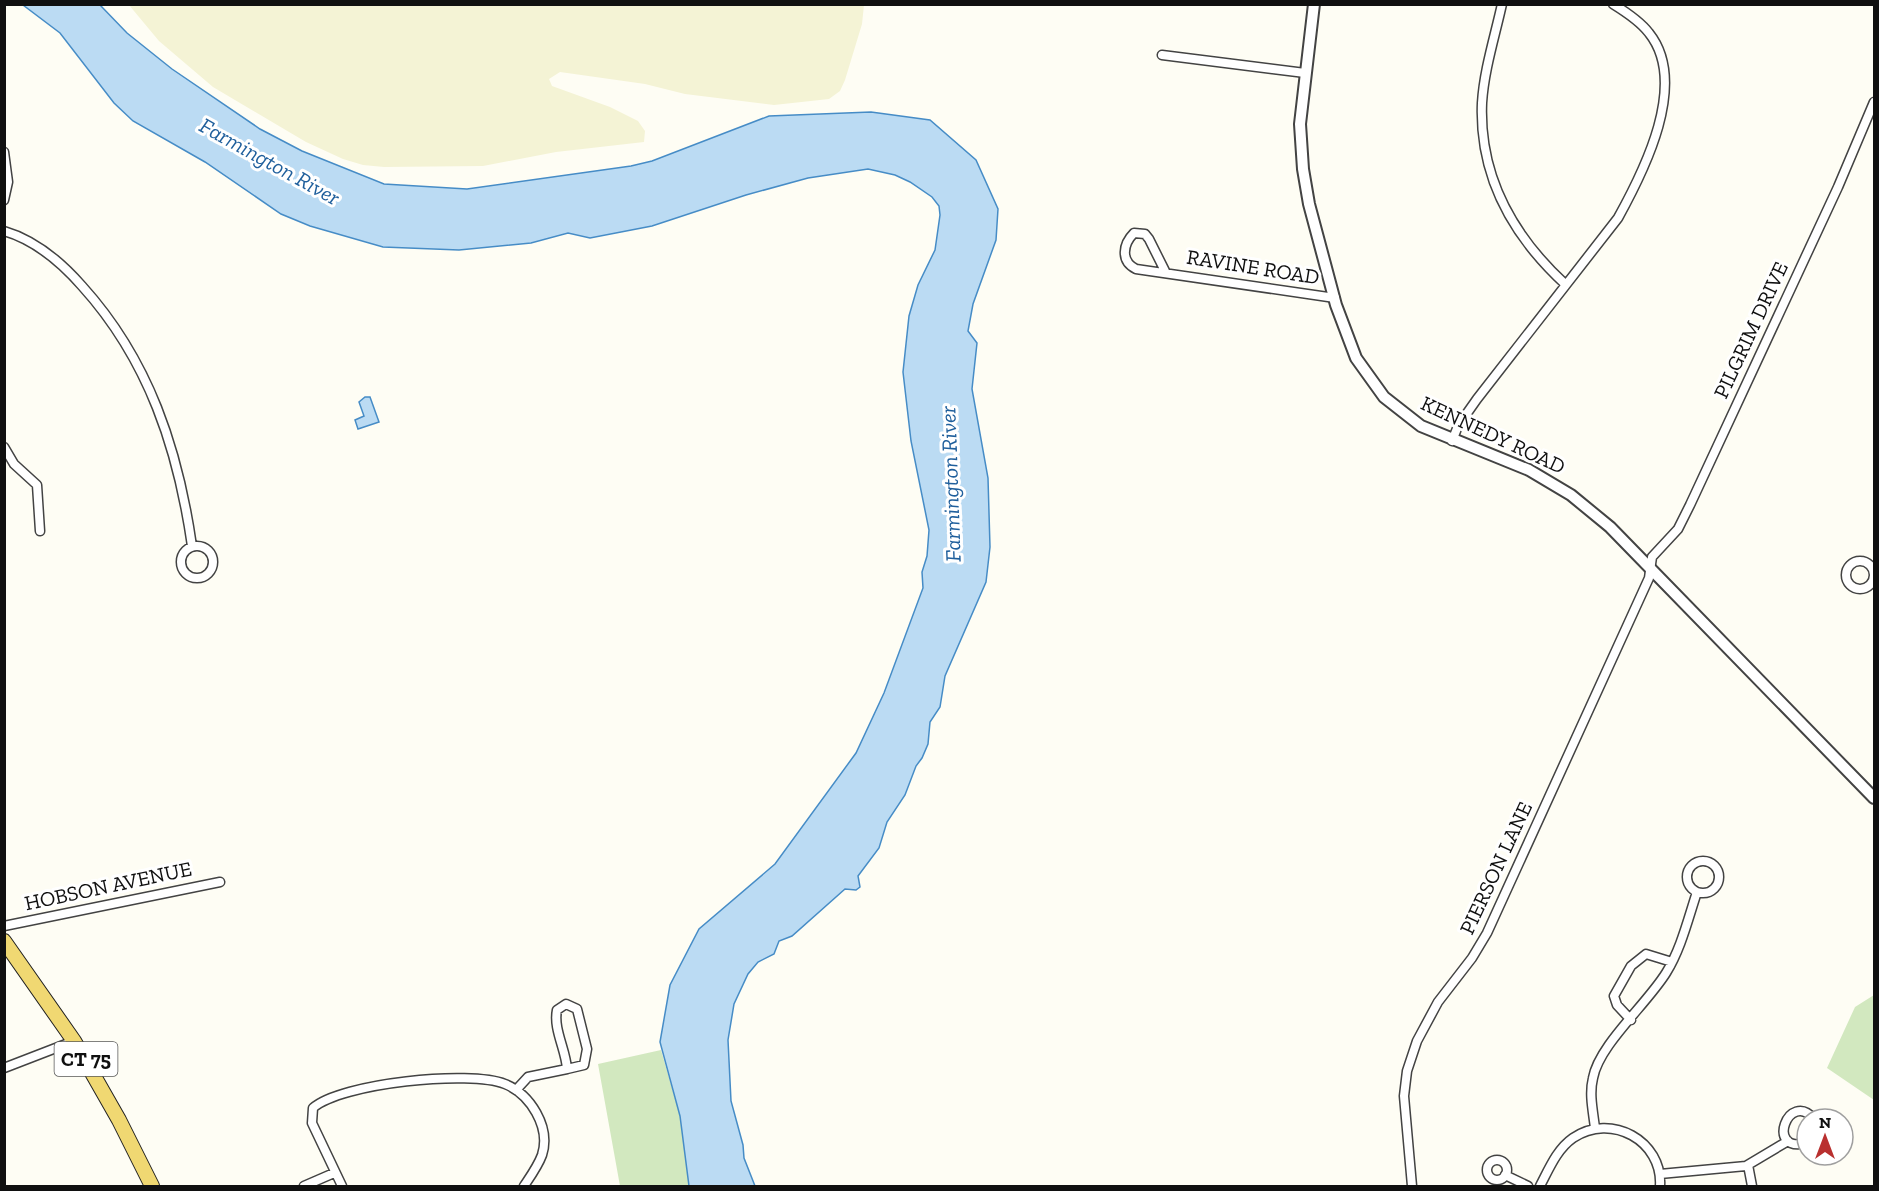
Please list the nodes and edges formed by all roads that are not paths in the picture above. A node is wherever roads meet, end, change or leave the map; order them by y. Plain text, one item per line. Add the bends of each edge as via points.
1 (1314, 4) edge
2 (1502, 4) edge
3 (1613, 4) edge
4 (1162, 55) dead end
5 (1305, 73) junction
6 (1875, 102) edge
7 (4, 152) edge
8 (4, 201) edge
9 (4, 231) edge
10 (1165, 271) junction
11 (1565, 284) junction
12 (1335, 298) junction
13 (1452, 441) junction
14 (4, 447) edge
15 (40, 531) dead end
16 (192, 546) dead end
17 (1650, 567) junction
18 (1873, 795) edge
19 (220, 882) dead end
20 (1697, 892) dead end
21 (4, 926) edge
22 (4, 941) edge
23 (1672, 962) junction
24 (1631, 1020) junction
25 (75, 1041) junction
26 (4, 1068) edge
27 (567, 1069) junction
28 (516, 1090) junction
29 (1795, 1113) edge
30 (1595, 1128) junction
31 (1788, 1141) junction
32 (1795, 1143) edge
33 (1748, 1165) junction
34 (334, 1173) junction
35 (1660, 1174) junction
36 (1505, 1175) dead end
37 (152, 1186) edge
38 (304, 1186) edge
39 (342, 1186) edge
40 (524, 1186) edge
41 (1412, 1186) edge
42 (1528, 1186) edge
43 (1540, 1186) edge
44 (1660, 1186) edge
45 (1751, 1186) edge
46 (1759, 1186) edge

1 - 5 street, KENNEDY ROAD
2 - 11 street via 1482,102 1487,164 1517,231 1541,262
3 - 11 street via 1638,21 1655,42 1663,68 1662,115 1635,186 1618,218
4 - 5 street
5 - 12 street, KENNEDY ROAD via 1300,124 1303,169
6 - 17 street, PILGRIM DRIVE via 1690,505 1678,529 1652,557
7 - 8 street via 8,182
9 - 16 street via 39,247 68,270 100,305 133,353 170,439 184,492
10 - 10 street, RAVINE ROAD via 1136,269 1126,261 1125,248 1134,233 1145,234
10 - 12 street, RAVINE ROAD
11 - 13 street via 1477,399
12 - 13 street, KENNEDY ROAD via 1349,344 1378,390 1407,417
13 - 17 street, KENNEDY ROAD via 1512,462 1571,495
14 - 15 street via 14,465 37,485
17 - 18 street, KENNEDY ROAD
17 - 41 street, PIERSON LANE via 1649,578 1487,933 1438,1002 1417,1041 1404,1096
19 - 21 street, HOBSON AVENUE
20 - 23 street
22 - 25 main road, CT 75
23 - 24 street
23 - 24 street via 1646,954 1631,966 1614,996
24 - 30 street via 1605,1049 1595,1070 1591,1095
25 - 26 street
25 - 37 main road, CT 75
27 - 27 street via 556,1021 557,1010 566,1004 577,1009 587,1049 584,1065
27 - 28 street via 528,1077
28 - 34 street via 489,1081 413,1080 358,1089 321,1101 314,1108 312,1124
28 - 40 street via 534,1109 544,1137 542,1155
29 - 31 street via 1784,1128
30 - 35 street via 1619,1129 1635,1137 1650,1151
30 - 43 street via 1563,1146
31 - 32 street
31 - 33 street
33 - 35 street
33 - 45 street
34 - 38 street
34 - 39 street
35 - 44 street
36 - 42 street
45 - 46 street

